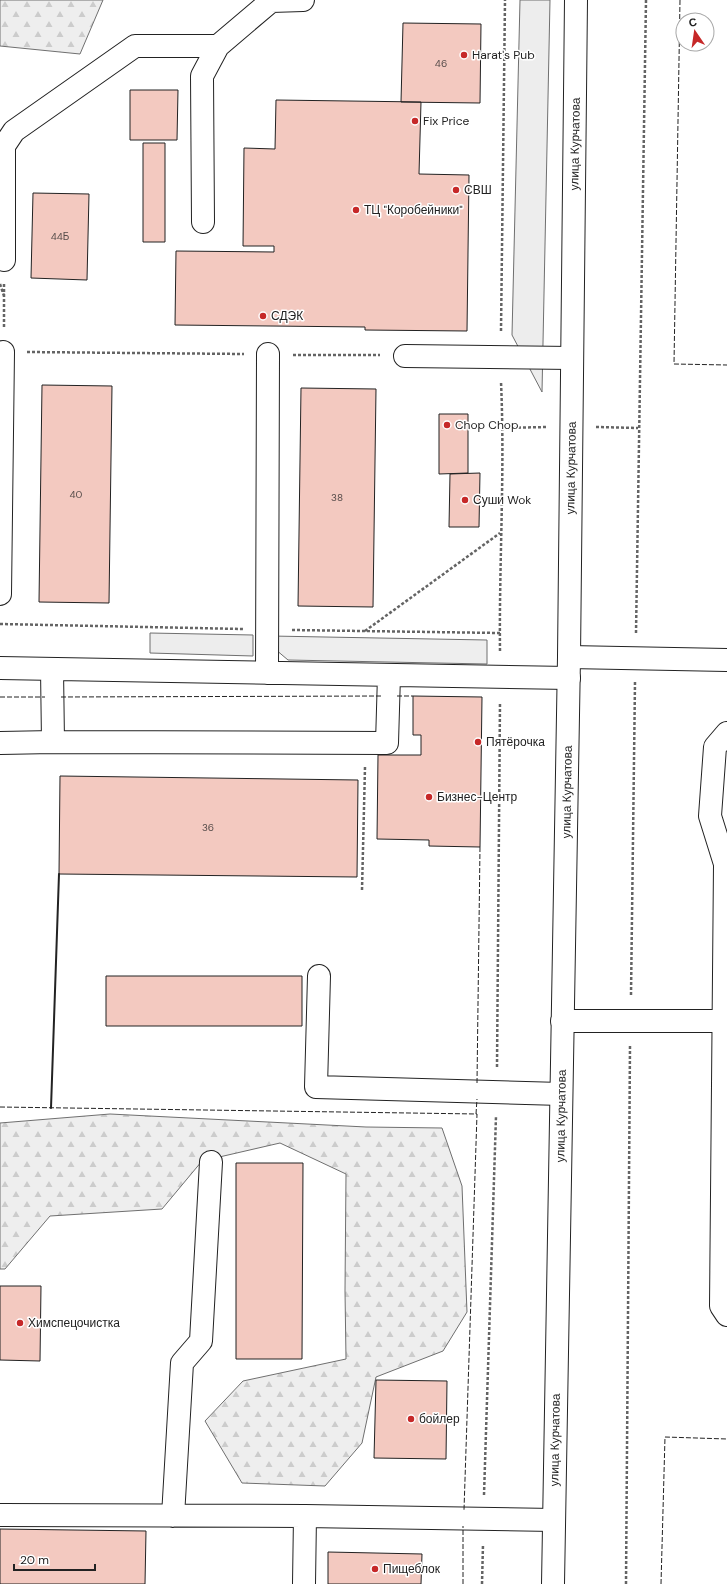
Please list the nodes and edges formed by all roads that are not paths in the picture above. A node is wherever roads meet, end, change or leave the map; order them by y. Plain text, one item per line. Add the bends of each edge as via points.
1 (303, 0) edge
2 (576, 0) edge
3 (218, 46) junction
4 (203, 222) dead end
5 (4, 260) road end
6 (3, 352) road end
7 (268, 354) road end
8 (405, 356) road end
9 (572, 358) junction
10 (0, 594) edge
11 (727, 660) edge
12 (0, 668) edge
13 (569, 668) junction
14 (52, 669) junction
15 (267, 673) junction
16 (389, 675) junction
17 (727, 733) edge
18 (53, 742) junction
19 (0, 743) edge
20 (319, 976) dead end
21 (562, 1021) junction
22 (725, 1021) edge
23 (561, 1094) junction
24 (211, 1162) dead end
25 (727, 1315) edge
26 (0, 1515) edge
27 (173, 1516) junction
28 (305, 1516) junction
29 (554, 1520) junction
30 (304, 1584) edge
31 (553, 1584) edge

1 - 3 main road via 270,1
2 - 9 main road, улица Курчатова
3 - 4 main road via 202,76
3 - 5 main road via 135,46 14,131 4,146
6 - 10 main road
7 - 15 main road
8 - 9 main road
9 - 13 main road, улица Курчатова
11 - 13 main road via 636,659
12 - 14 main road
13 - 16 main road via 500,677
13 - 21 main road, улица Курчатова
14 - 15 main road
14 - 18 main road
15 - 16 main road
16 - 18 main road via 387,742
17 - 22 main road via 715,747 710,816 724,864
18 - 19 main road
20 - 23 main road via 316,1087
21 - 22 main road
21 - 23 main road, улица Курчатова
22 - 25 main road via 720,1306
23 - 29 main road, улица Курчатова
24 - 27 main road via 201,1341 182,1362
26 - 27 main road
27 - 28 main road
28 - 29 main road
28 - 30 main road
29 - 31 main road, улица Курчатова

